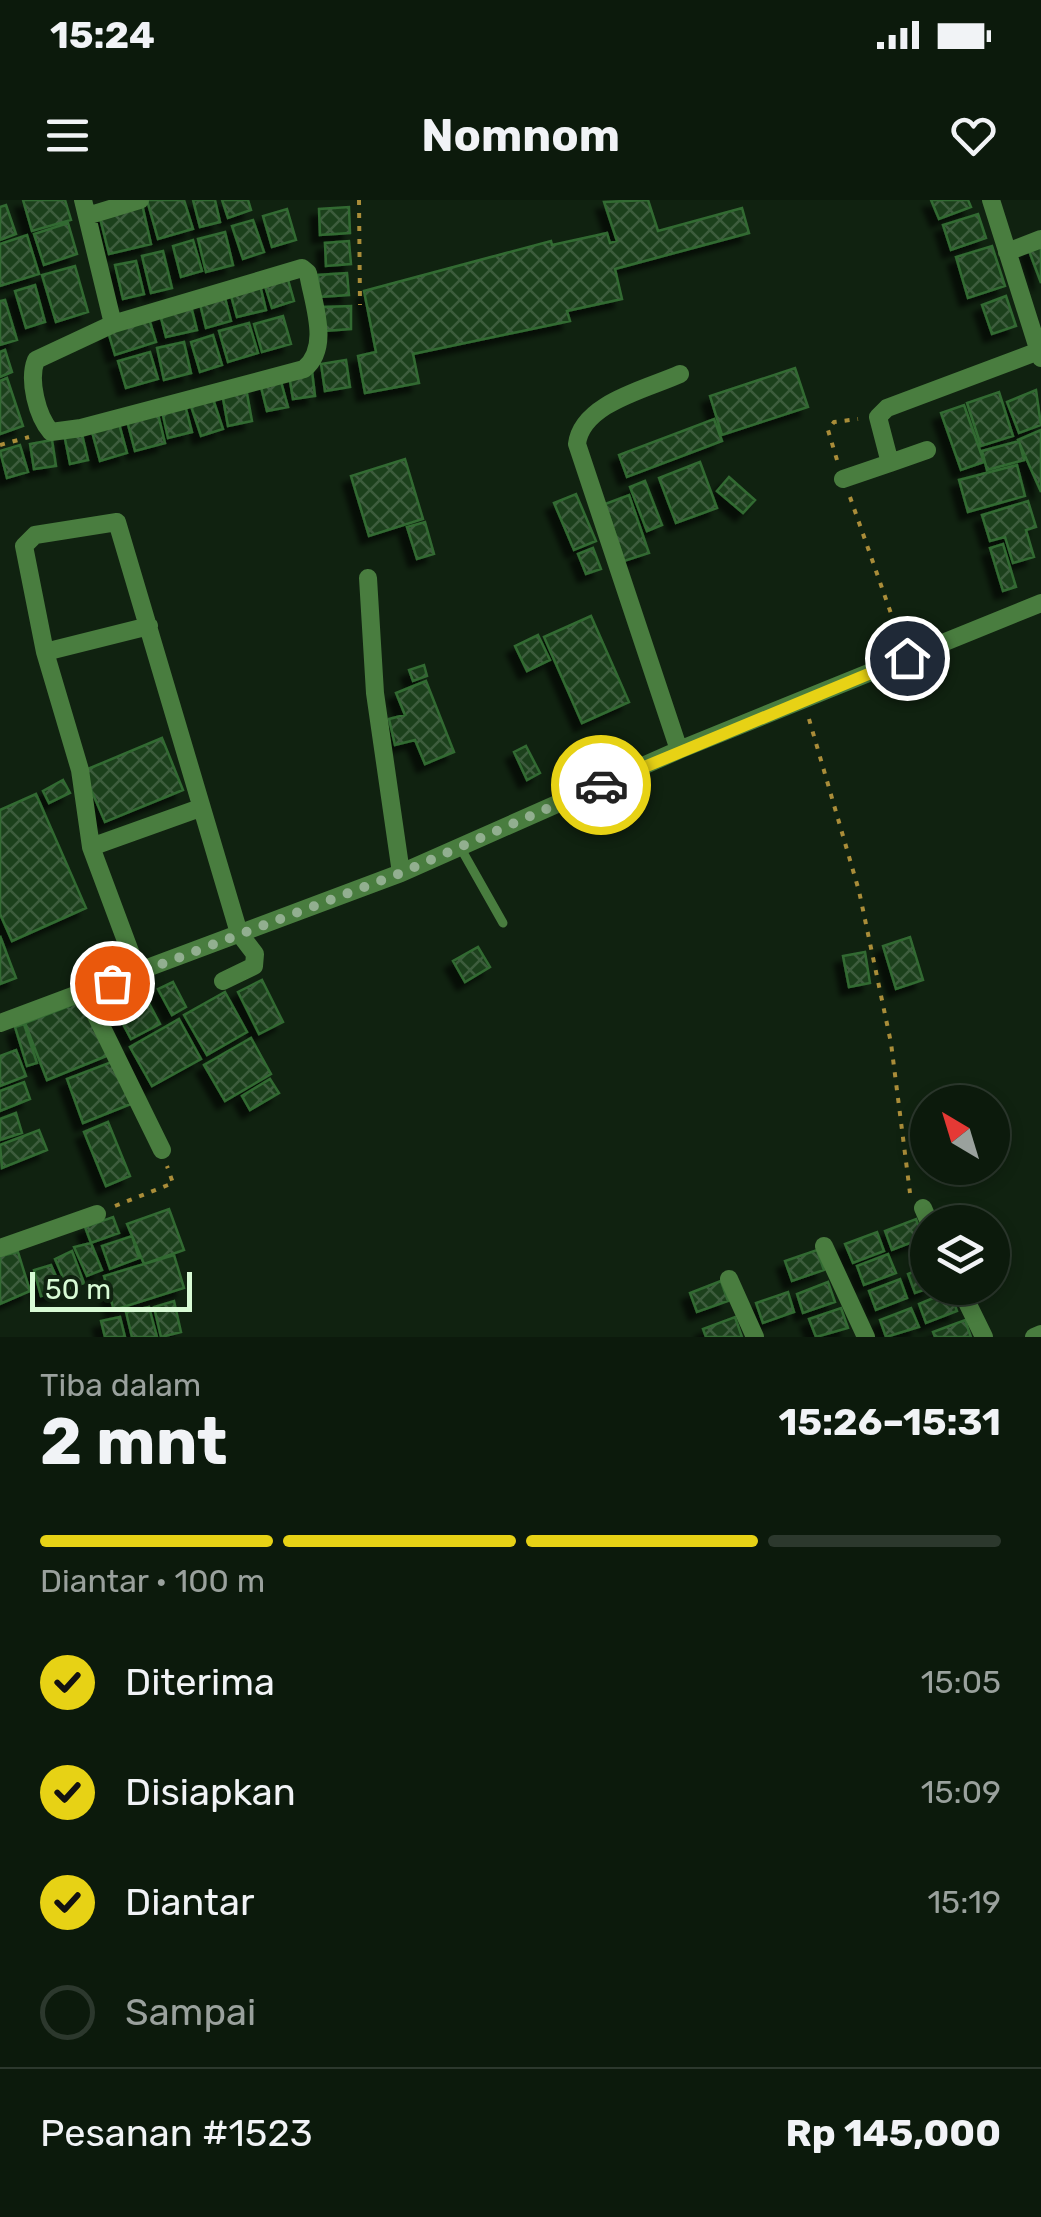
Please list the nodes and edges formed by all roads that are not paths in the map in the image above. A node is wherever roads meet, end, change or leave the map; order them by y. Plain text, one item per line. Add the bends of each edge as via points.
1 (140, 200) edge
2 (992, 200) edge
3 (85, 208) edge
4 (1041, 239) edge
5 (1007, 252) junction
6 (113, 324) junction
7 (1040, 354) edge
8 (680, 374) dead end
9 (926, 450) dead end
10 (890, 463) junction
11 (843, 480) road end
12 (368, 578) dead end
13 (1041, 603) edge
14 (149, 626) junction
15 (45, 652) junction
16 (679, 750) junction
17 (200, 808) junction
18 (90, 847) junction
19 (460, 847) junction
20 (401, 873) junction
21 (503, 923) dead end
22 (239, 934) junction
23 (138, 972) junction
24 (223, 981) dead end
25 (85, 993) junction
26 (0, 1023) edge
27 (162, 1150) road end
28 (97, 1214) road end
29 (824, 1246) dead end
30 (0, 1248) edge
31 (729, 1279) dead end
32 (968, 1305) edge
33 (755, 1337) edge
34 (866, 1337) edge
35 (984, 1337) edge

1 - 3 street
2 - 5 street
3 - 6 street
4 - 5 street
5 - 7 street
6 - 6 street via 302,268 319,341 304,369 51,432 37,402 36,360
7 - 10 street via 888,408 878,417
8 - 16 street via 592,413 576,444
9 - 10 street
10 - 11 street
12 - 20 street
13 - 16 street
14 - 15 street
14 - 15 street via 117,522 35,535 24,556
14 - 17 street
15 - 18 street via 80,770
16 - 19 street
17 - 18 street
17 - 22 street
18 - 23 street
19 - 20 street
19 - 21 lane
20 - 22 street
22 - 23 street
22 - 24 street via 254,954 254,966
23 - 25 street
25 - 26 street
25 - 27 street
28 - 30 street
29 - 34 street
31 - 33 street
32 - 35 street

